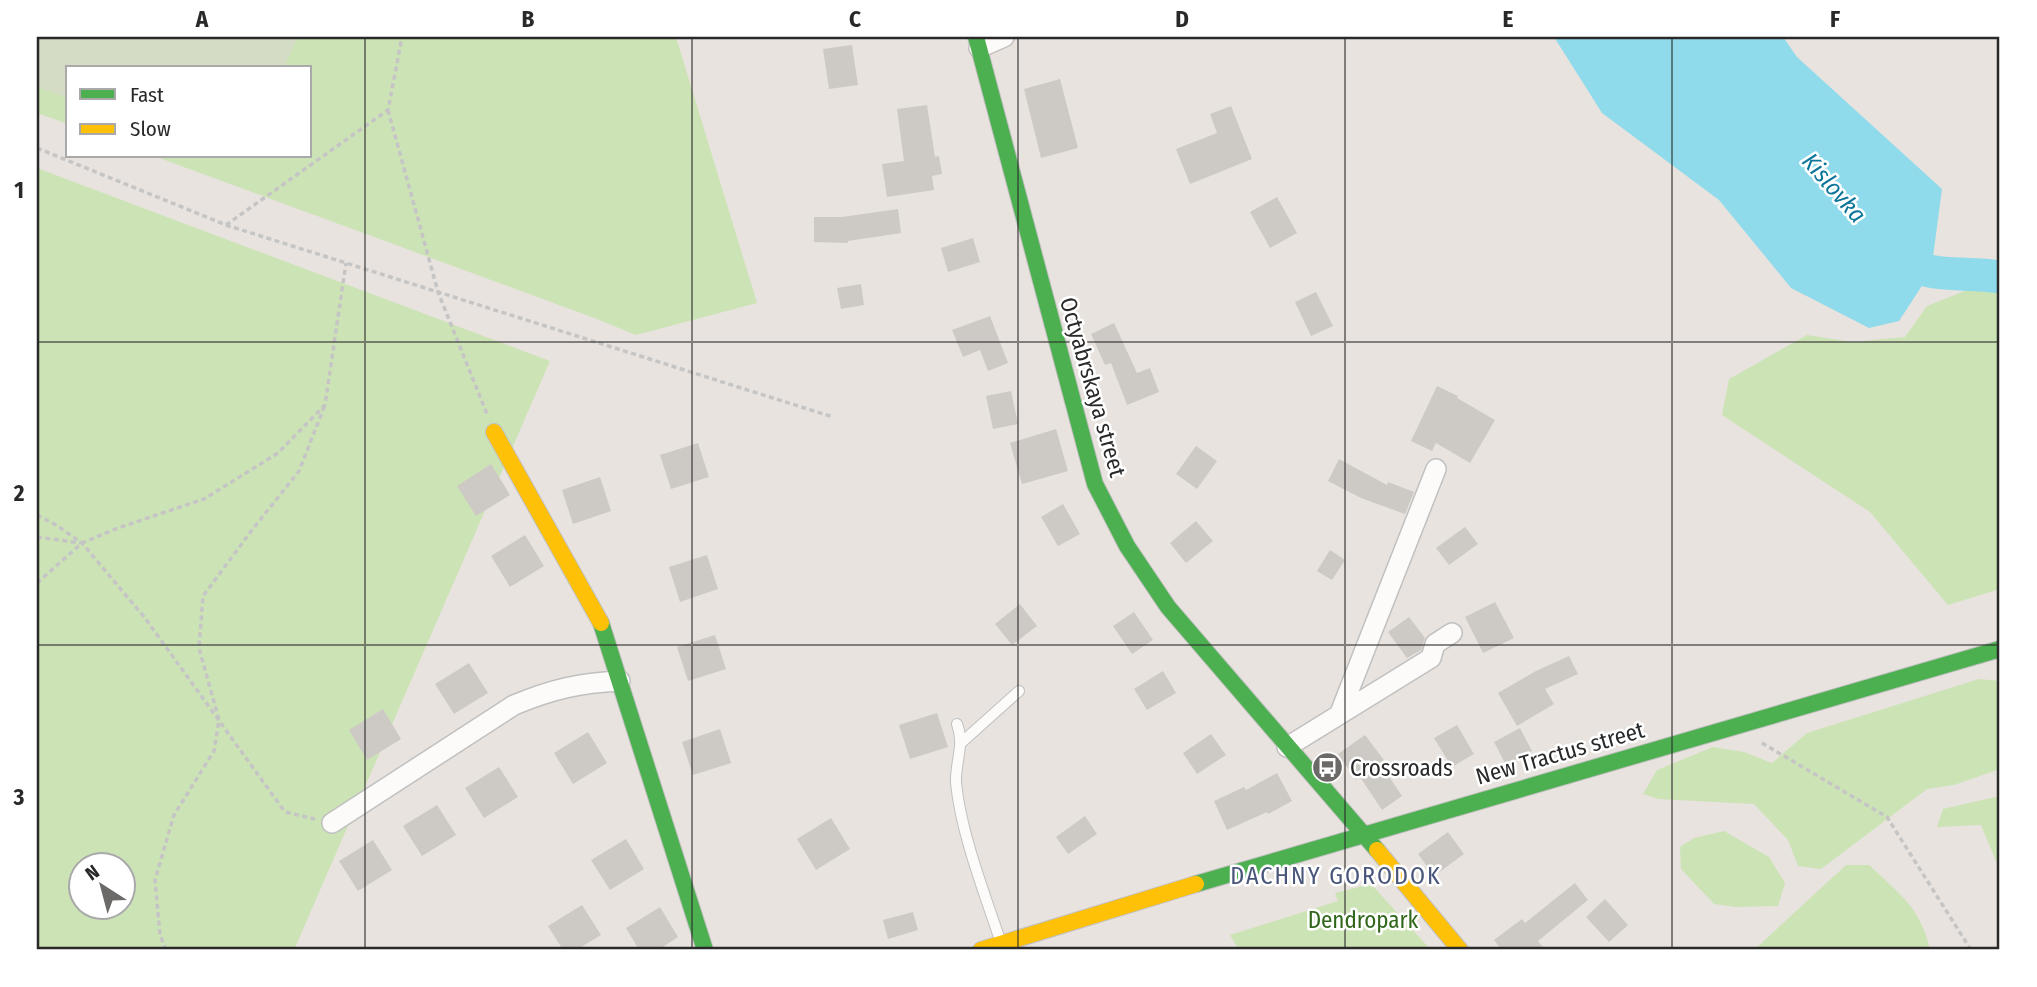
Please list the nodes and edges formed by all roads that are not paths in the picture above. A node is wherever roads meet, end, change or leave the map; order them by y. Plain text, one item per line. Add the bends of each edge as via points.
1 (1004, 37) edge
2 (977, 42) edge
3 (494, 432) road end
4 (1436, 469) dead end
5 (1452, 633) dead end
6 (1996, 650) edge
7 (620, 681) junction
8 (1019, 691) dead end
9 (1340, 713) junction
10 (957, 724) dead end
11 (961, 743) junction
12 (1287, 747) junction
13 (332, 823) road end
14 (1364, 834) junction
15 (1001, 944) junction
16 (705, 950) edge
17 (981, 950) edge
18 (1460, 950) edge

1 - 2 street
2 - 12 street, Octyabrskaya street via 1095,484 1126,546 1168,607
3 - 7 street via 606,630
4 - 9 street
5 - 9 street via 1435,644 1431,658
6 - 14 street, New Tractus street
7 - 13 street via 583,683 514,705
7 - 16 street
8 - 11 lane
9 - 12 street
10 - 11 lane
11 - 15 lane via 956,781 963,817
12 - 14 street, Octyabrskaya street
14 - 15 street, New Tractus street
14 - 18 street, Octyabrskaya street
15 - 17 street, New Tractus street

